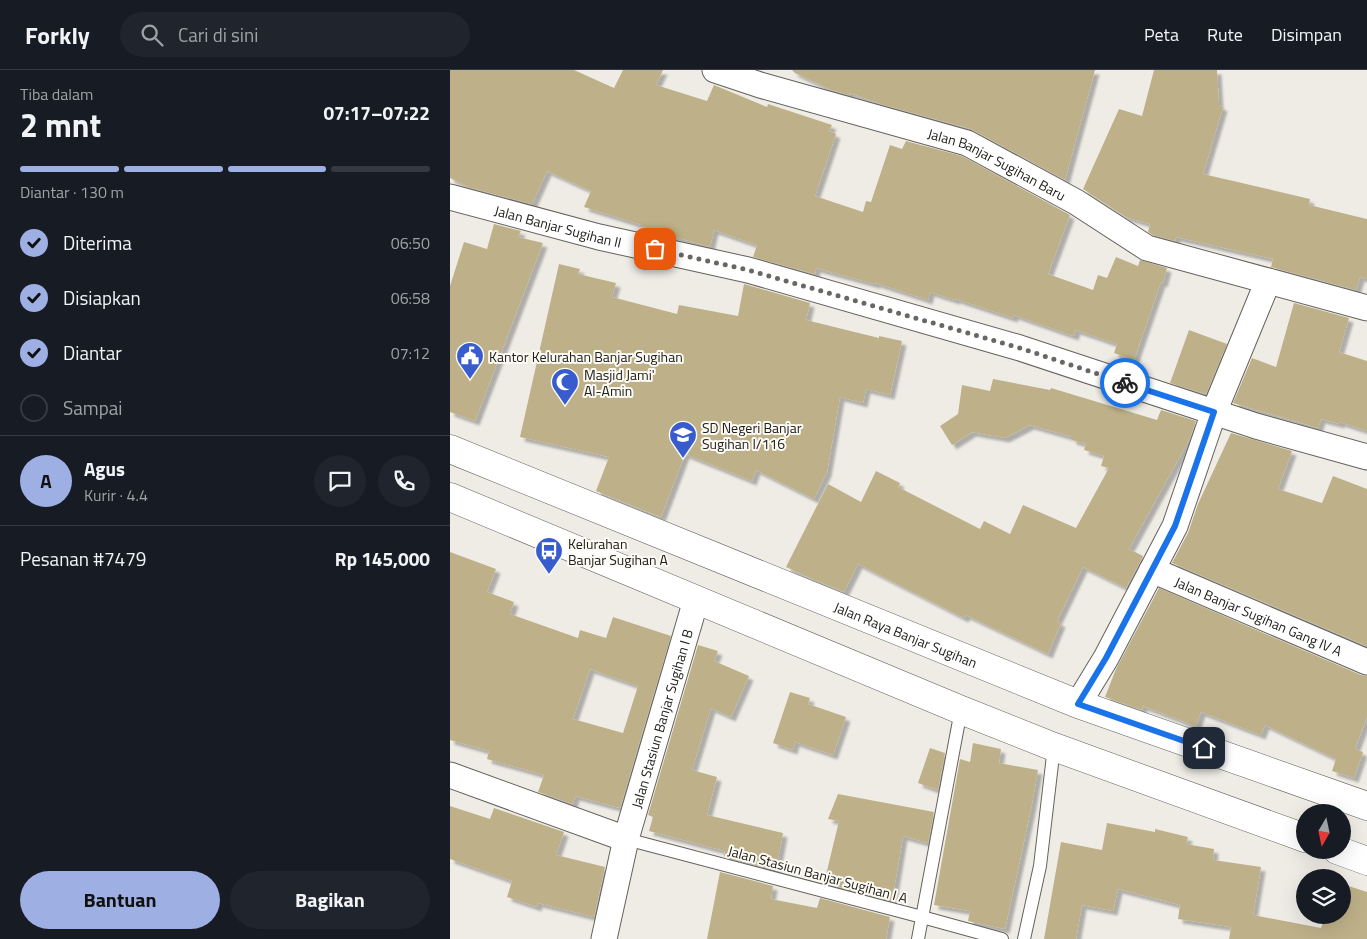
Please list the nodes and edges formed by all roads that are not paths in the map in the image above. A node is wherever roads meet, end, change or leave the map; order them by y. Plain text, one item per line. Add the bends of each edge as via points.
1 (715, 70) edge
2 (450, 197) edge
3 (1268, 281) junction
4 (1367, 308) edge
5 (1214, 412) junction
6 (450, 449) edge
7 (1367, 457) edge
8 (450, 498) edge
9 (1152, 570) junction
10 (696, 600) junction
11 (1367, 662) edge
12 (1078, 704) junction
13 (961, 710) junction
14 (1054, 747) junction
15 (450, 775) edge
16 (1367, 806) edge
17 (1296, 835) edge
18 (626, 839) junction
19 (1351, 855) edge
20 (1367, 861) edge
21 (922, 916) junction
22 (604, 939) edge
23 (918, 939) edge
24 (1002, 939) edge
25 (1024, 939) edge

1 - 3 street, Jalan Banjar Sugihan Baru via 967,143 1076,202 1147,248
2 - 5 street, Jalan Banjar Sugihan II via 599,237 748,270 1020,348
3 - 4 street, Jalan Banjar Sugihan Baru
3 - 5 street
5 - 7 street, Jalan Banjar Sugihan II
5 - 9 street via 1175,526
6 - 12 main road, Jalan Raya Banjar Sugihan
8 - 10 main road
9 - 11 street, Jalan Banjar Sugihan Gang IV A
9 - 12 street
10 - 13 main road
10 - 18 street, Jalan Stasiun Banjar Sugihan I B
12 - 16 main road, Jalan Raya Banjar Sugihan
13 - 14 main road
13 - 21 lane
14 - 17 main road
14 - 25 lane via 1040,866
15 - 18 street
18 - 21 lane, Jalan Stasiun Banjar Sugihan I A
18 - 22 street, Jalan Stasiun Banjar Sugihan I B
19 - 20 main road
21 - 23 lane
21 - 24 lane, Jalan Stasiun Banjar Sugihan I A

